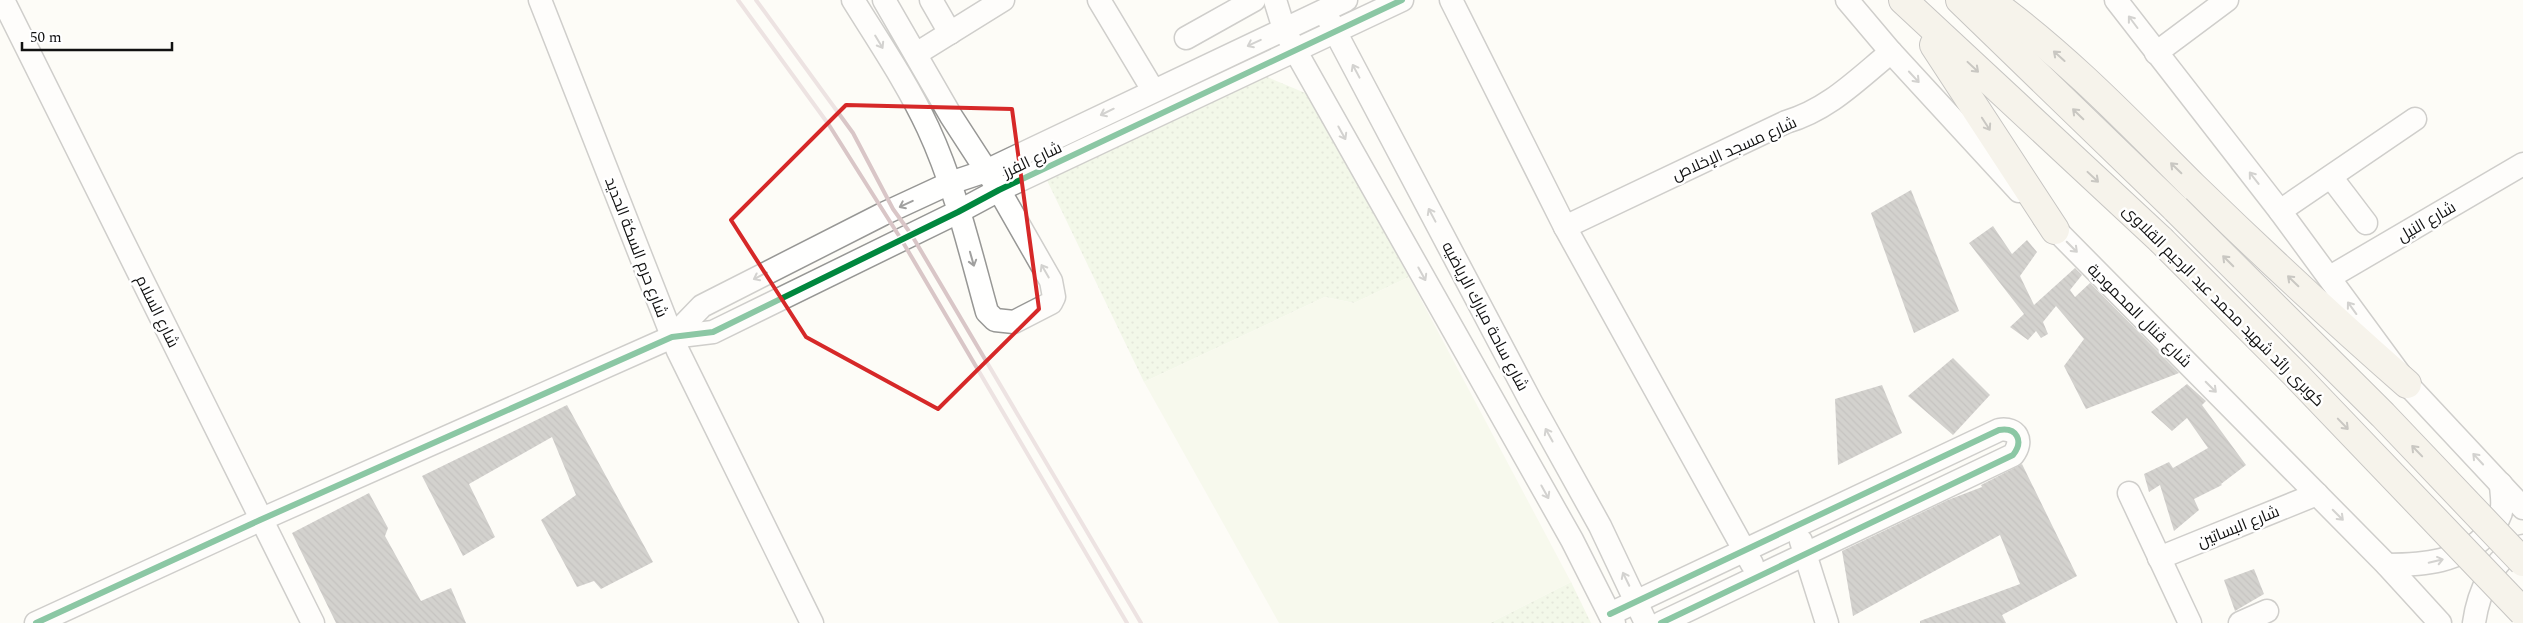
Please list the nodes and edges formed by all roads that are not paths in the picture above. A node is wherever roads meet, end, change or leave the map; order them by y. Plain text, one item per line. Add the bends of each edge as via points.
1 (3, 0) edge
2 (540, 0) edge
3 (853, 0) edge
4 (884, 0) edge
5 (931, 0) edge
6 (1003, 0) edge
7 (1099, 0) edge
8 (1254, 0) edge
9 (1275, 0) edge
10 (1346, 0) edge
11 (1402, 0) edge
12 (1451, 0) edge
13 (1847, 0) edge
14 (1960, 0) edge
15 (1989, 0) edge
16 (2116, 0) edge
17 (2227, 0) edge
18 (1907, 5) edge
19 (1324, 10) junction
20 (1284, 29) junction
21 (1335, 30) junction
22 (950, 33) junction
23 (1186, 38) dead end
24 (1295, 50) junction
25 (1891, 52) junction
26 (2156, 53) junction
27 (916, 54) junction
28 (930, 78) junction
29 (1153, 90) junction
30 (909, 91) junction
31 (951, 116) junction
32 (2415, 119) dead end
33 (928, 129) junction
34 (2523, 164) edge
35 (986, 170) junction
36 (2331, 176) junction
37 (950, 183) junction
38 (999, 190) junction
39 (2280, 211) junction
40 (958, 212) junction
41 (2366, 223) dead end
42 (1565, 227) junction
43 (2055, 230) junction
44 (2330, 277) junction
45 (672, 337) junction
46 (2407, 384) junction
47 (2501, 484) junction
48 (2129, 493) dead end
49 (2317, 494) junction
50 (2523, 508) edge
51 (260, 520) junction
52 (1796, 526) junction
53 (2523, 546) edge
54 (1745, 550) junction
55 (1805, 554) junction
56 (2159, 558) junction
57 (2523, 562) edge
58 (2387, 565) junction
59 (1758, 576) junction
60 (1636, 602) junction
61 (2267, 611) dead end
62 (2523, 612) edge
63 (1612, 618) edge
64 (36, 623) edge
65 (313, 623) edge
66 (812, 623) edge
67 (1646, 623) edge
68 (1662, 623) edge
69 (1827, 623) edge
70 (2190, 623) edge
71 (2240, 623) edge
72 (2440, 623) edge
73 (2474, 623) edge

1 - 51 street, شارع السلام
2 - 45 street, شارع حرم السكة الحديد
3 -> 30 street
4 - 27 street
5 - 22 street
6 - 22 street
7 - 29 street
8 - 23 street
9 - 20 street, شارع ساحة مبارك الرياضيه
10 - 19 street, شارع الفرز
11 - 21 street, شارع الفرز
12 - 42 street
13 - 25 street, شارع قنال المحمودية
57 -> 14 main road, كوبرى رائد شهيد محمد عبد الرحيم القلاوى, bridge via 2376,408
46 -> 15 main road via 2237,229 2079,74
26 -> 16 street
17 - 26 street
18 -> 43 main road
18 -> 62 main road, كوبرى رائد شهيد محمد عبد الرحيم القلاوى, bridge via 2161,240 2296,375
19 - 20 street, شارع الفرز
19 - 21 street, شارع ساحة مبارك الرياضيه
20 - 24 street, شارع ساحة مبارك الرياضيه
20 -> 29 street, شارع الفرز
21 - 24 street, شارع الفرز
60 -> 21 street, شارع ساحة مبارك الرياضيه via 1600,526
22 - 27 street
24 - 38 street, شارع الفرز
24 -> 63 street, شارع ساحة مبارك الرياضيه via 1567,531
25 - 42 street, شارع مسجد الإخلاص via 1825,106 1807,116 1786,122
25 -> 43 street, شارع قنال المحمودية
39 -> 26 street
27 - 28 street
28 - 30 street
28 - 31 street
29 -> 35 street, شارع الفرز
30 - 33 street
31 - 33 street
31 - 35 street
32 - 36 street
33 - 37 street
34 - 44 street, شارع النيل
35 - 37 street, شارع الفرز
35 - 38 street
36 - 39 street
36 - 41 street
37 - 40 street
37 -> 45 street, شارع الفرز via 702,306
38 - 40 street, شارع الفرز
40 -> 38 street via 988,312 994,320 1014,322 1051,303 1054,297 1051,281
39 - 44 street
40 - 45 street, شارع الفرز via 713,332
42 - 54 street
43 -> 49 street, شارع قنال المحمودية
46 -> 44 street
45 - 51 street
45 - 66 street, شارع حرم السكة الحديد
47 -> 46 street
47 - 50 street
58 -> 47 street via 2437,562 2478,544 2496,524 2502,508
48 - 56 street
49 - 56 street, شارع البساتين
49 -> 58 street, شارع قنال المحمودية
51 - 64 street
51 - 65 street, شارع السلام
52 - 54 street
52 - 55 street
52 - 55 street via 1999,430 2015,432 2019,440 2019,448 2013,454
53 - 73 street via 2500,562 2487,580 2478,601
54 - 59 street
54 - 60 street
55 - 59 street
55 - 69 street
56 - 70 street
58 - 72 street, شارع قنال المحمودية
59 - 68 street
60 - 63 street
60 - 67 street, شارع ساحة مبارك الرياضيه
61 - 71 street

